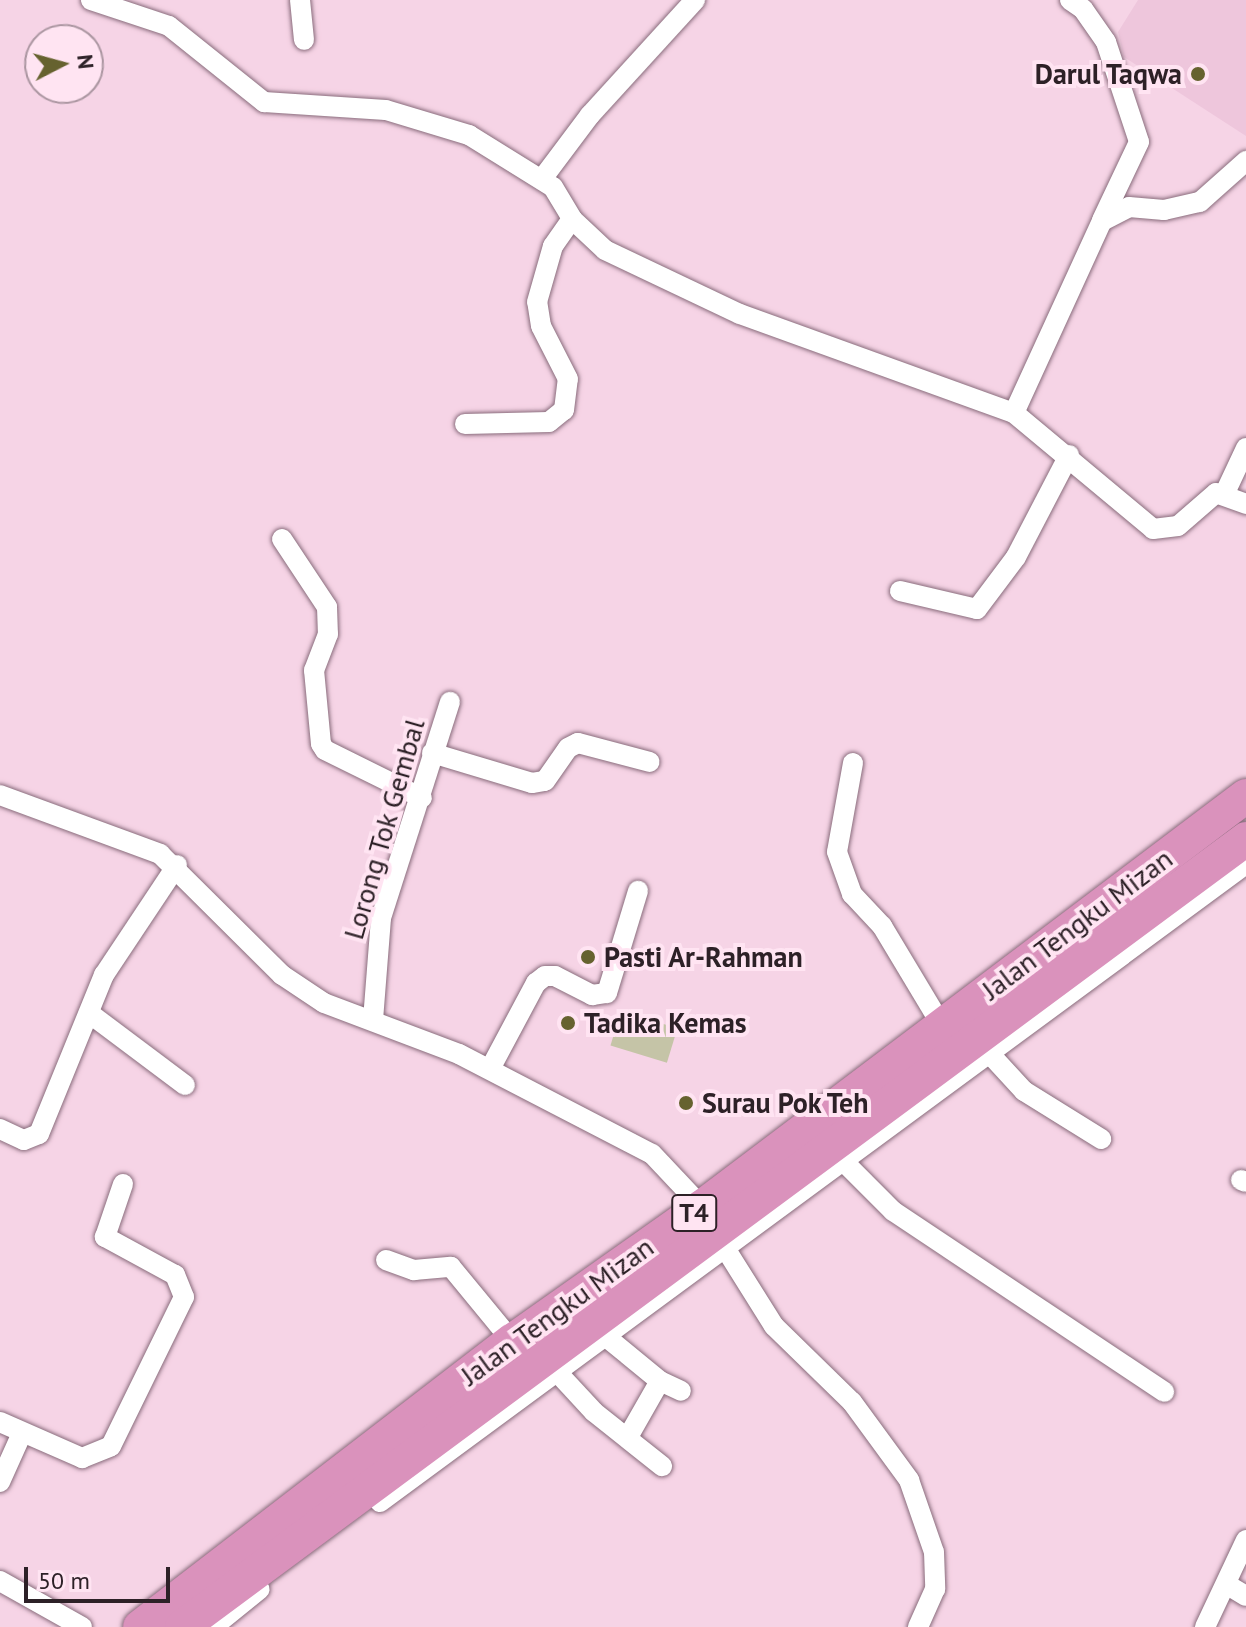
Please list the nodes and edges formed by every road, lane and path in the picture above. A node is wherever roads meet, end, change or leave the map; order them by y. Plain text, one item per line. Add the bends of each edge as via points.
1 (91, 0) edge
2 (300, 0) edge
3 (695, 0) edge
4 (1070, 0) edge
5 (304, 40) dead end
6 (1246, 161) edge
7 (542, 179) junction
8 (572, 219) junction
9 (1102, 221) junction
10 (1014, 413) junction
11 (465, 424) dead end
12 (1246, 448) edge
13 (1069, 455) junction
14 (1224, 495) junction
15 (1246, 504) edge
16 (282, 539) dead end
17 (900, 591) dead end
18 (450, 702) dead end
19 (432, 753) junction
20 (650, 762) dead end
21 (853, 763) dead end
22 (0, 795) edge
23 (1246, 796) edge
24 (422, 798) junction
25 (1246, 839) edge
26 (1246, 864) edge
27 (177, 865) junction
28 (638, 891) dead end
29 (89, 1013) junction
30 (373, 1020) junction
31 (942, 1026) junction
32 (989, 1053) junction
33 (490, 1069) junction
34 (185, 1085) dead end
35 (0, 1129) edge
36 (1101, 1139) dead end
37 (842, 1160) junction
38 (123, 1184) dead end
39 (702, 1207) junction
40 (725, 1248) junction
41 (386, 1260) dead end
42 (605, 1336) junction
43 (512, 1341) junction
44 (557, 1372) junction
45 (660, 1381) junction
46 (681, 1391) dead end
47 (1164, 1392) dead end
48 (0, 1422) edge
49 (22, 1433) junction
50 (628, 1437) junction
51 (662, 1466) dead end
52 (0, 1482) edge
53 (1246, 1540) edge
54 (0, 1581) edge
55 (1226, 1584) junction
56 (1246, 1596) edge
57 (82, 1627) edge
58 (140, 1627) edge
59 (182, 1627) edge
60 (213, 1627) edge
61 (918, 1627) edge
62 (1205, 1627) edge

1 - 7 street via 169,26 264,102 408,114 469,135
2 - 5 street
3 - 7 street via 590,115
4 - 9 street via 1083,9 1106,42 1139,142
6 - 9 street via 1200,202 1164,210 1129,207
7 - 8 street
8 - 10 street via 605,250 740,314
8 - 11 street via 553,246 537,302 541,326 568,379 564,410 549,422
9 - 10 street
10 - 13 street
12 - 14 street
13 - 14 street via 1160,532 1178,526 1209,495
13 - 17 street via 1016,557 977,609
14 - 15 street
16 - 24 street via 327,607 328,634 314,670 321,744
18 - 19 street, Lorong Tok Gembal
19 - 20 street via 532,783 545,781 568,748 578,743
19 - 24 street, Lorong Tok Gembal
21 - 31 street via 837,852 852,894 882,926
22 - 27 street via 138,842
23 - 31 highway, Jalan Tengku Mizan / T4
24 - 30 street, Lorong Tok Gembal via 381,918
25 - 59 highway, Jalan Tengku Mizan / T4
26 - 32 street
27 - 29 street via 104,975
27 - 30 street via 282,975 324,1003
28 - 33 street via 607,993 592,995 545,976 536,983
29 - 34 street
29 - 35 street via 39,1134 24,1140
30 - 33 street
31 - 39 highway, Jalan Tengku Mizan / T4
32 - 36 street via 1024,1091
32 - 37 street
33 - 39 street via 652,1154
37 - 40 street
37 - 47 street via 893,1211
38 - 49 street via 105,1237 175,1275 184,1297 179,1313 111,1446 82,1458
39 - 43 highway, Jalan Tengku Mizan / T4
40 - 42 street
40 - 61 street via 774,1326 840,1388 909,1480 934,1552 935,1589
41 - 43 street via 414,1270 451,1267
42 - 44 street
42 - 45 street
43 - 58 highway, Jalan Tengku Mizan / T4
44 - 50 street via 594,1412
44 - 60 street
45 - 46 street
45 - 50 street
48 - 49 street
49 - 52 street
50 - 51 street
53 - 55 street
54 - 57 street
55 - 56 street
55 - 62 street

